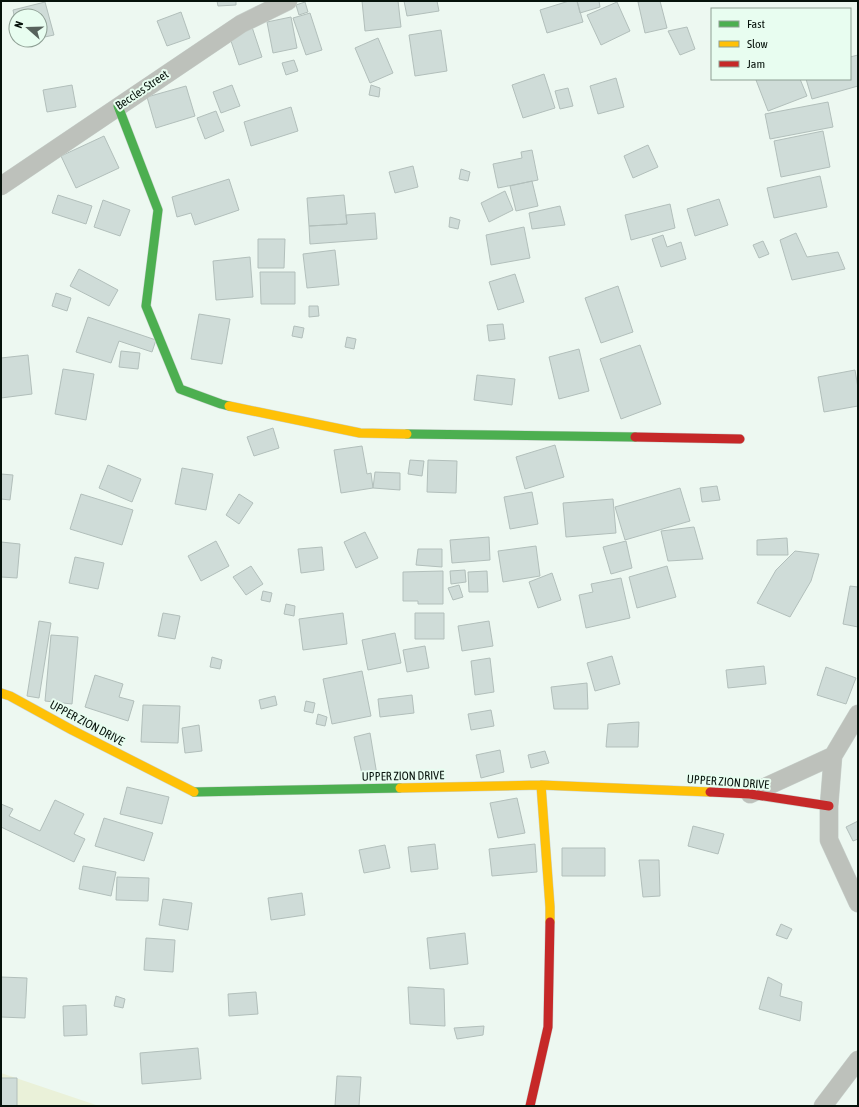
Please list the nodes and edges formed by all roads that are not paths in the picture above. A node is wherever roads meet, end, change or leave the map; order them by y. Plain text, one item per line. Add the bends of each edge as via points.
1 (288, 1) edge
2 (118, 106) junction
3 (1, 186) edge
4 (740, 439) dead end
5 (1, 693) edge
6 (858, 714) edge
7 (833, 756) junction
8 (541, 785) junction
9 (750, 794) junction
10 (829, 806) junction
11 (858, 903) edge
12 (858, 1060) edge
13 (530, 1106) edge
14 (823, 1106) edge

1 - 2 street, Beccles Street via 241,24
2 - 3 street, Beccles Street
2 - 4 street via 158,210 146,306 180,389 220,404 360,433
5 - 8 street, UPPER ZION DRIVE via 195,792
6 - 7 street
7 - 9 street
7 - 10 street
8 - 9 street, UPPER ZION DRIVE
8 - 13 street via 550,907 548,1027
9 - 10 street, UPPER ZION DRIVE
10 - 11 street via 829,840
12 - 14 street

